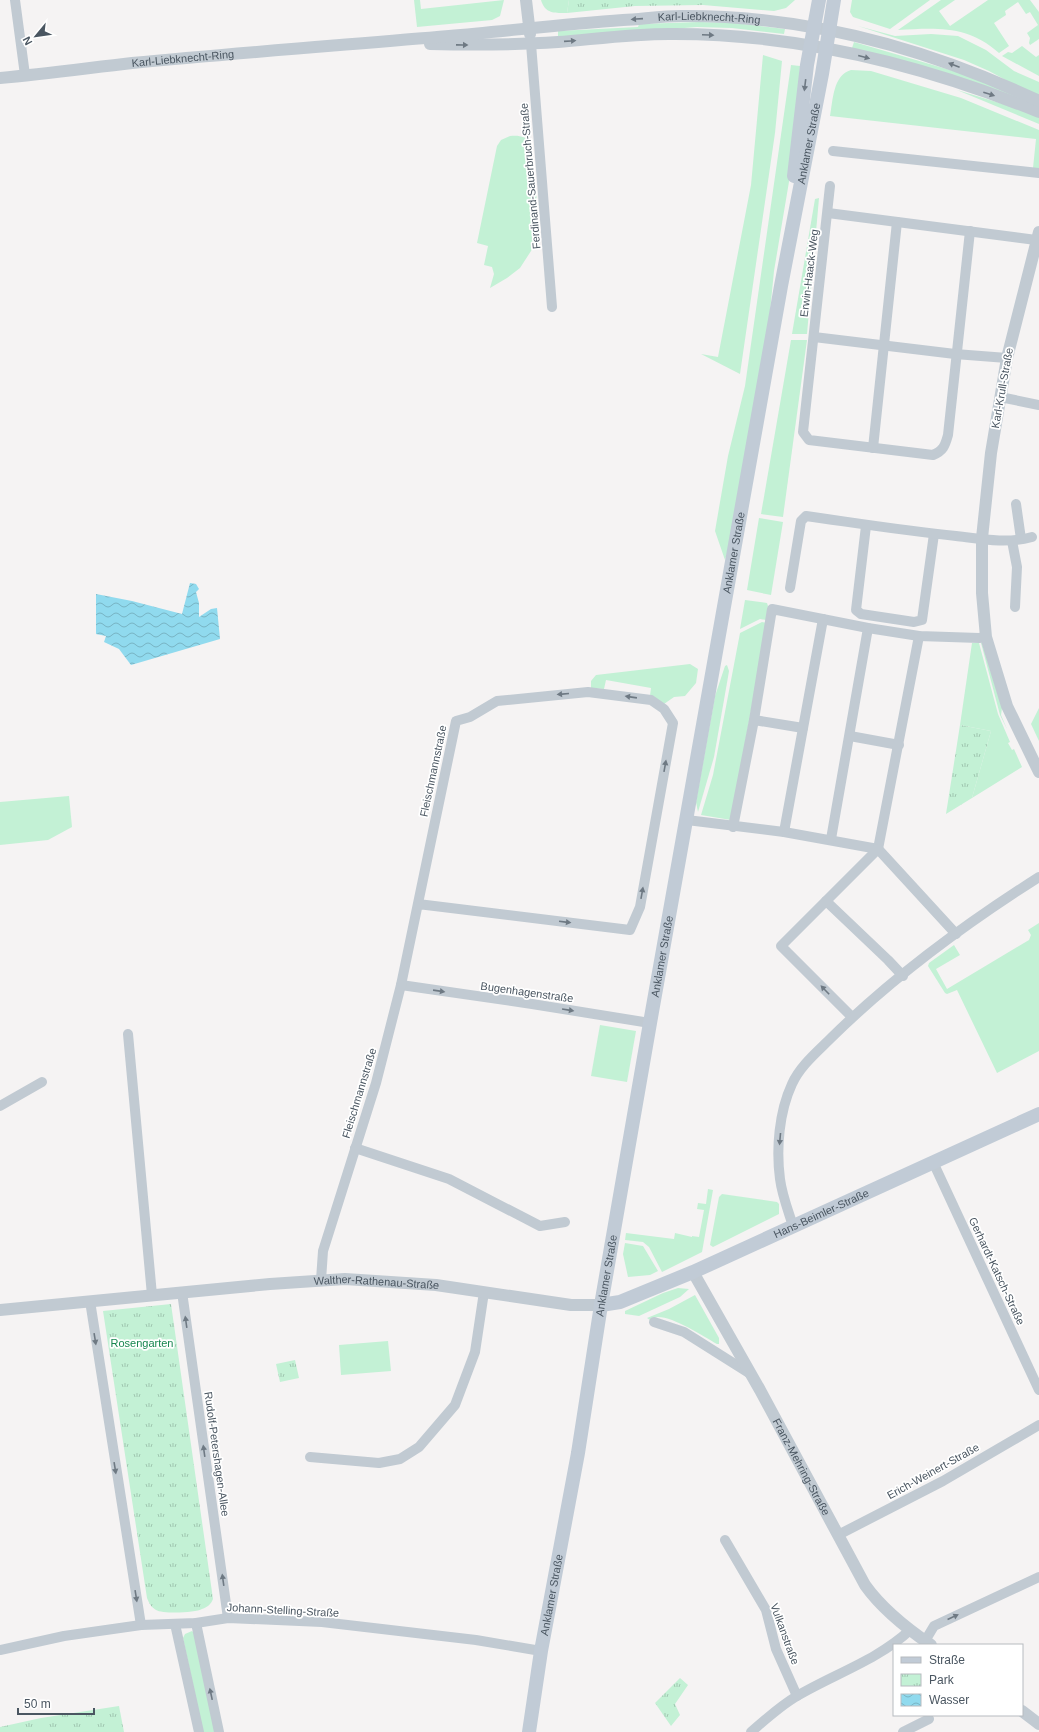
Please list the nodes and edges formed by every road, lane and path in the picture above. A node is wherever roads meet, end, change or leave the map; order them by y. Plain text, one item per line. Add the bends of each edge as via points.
1 (15, 0) edge
2 (526, 0) edge
3 (819, 0) edge
4 (834, 0) edge
5 (814, 27) junction
6 (529, 28) junction
7 (829, 29) junction
8 (367, 42) junction
9 (531, 44) junction
10 (810, 46) junction
11 (826, 49) junction
12 (24, 75) junction
13 (0, 78) edge
14 (1039, 101) edge
15 (1039, 112) edge
16 (833, 151) dead end
17 (1039, 174) edge
18 (830, 186) dead end
19 (828, 213) junction
20 (897, 222) junction
21 (970, 231) junction
22 (1038, 236) edge
23 (781, 286) junction
24 (552, 306) dead end
25 (814, 337) junction
26 (885, 346) junction
27 (955, 354) junction
28 (1007, 358) junction
29 (1000, 397) junction
30 (1039, 405) edge
31 (874, 448) junction
32 (1016, 504) dead end
33 (866, 526) junction
34 (934, 534) junction
35 (1032, 537) dead end
36 (982, 538) junction
37 (1017, 540) junction
38 (790, 588) dead end
39 (1015, 607) dead end
40 (823, 619) junction
41 (868, 628) junction
42 (918, 636) junction
43 (986, 637) junction
44 (754, 720) junction
45 (803, 728) junction
46 (850, 736) junction
47 (898, 744) junction
48 (1039, 772) edge
49 (687, 820) junction
50 (733, 827) junction
51 (784, 832) junction
52 (831, 839) junction
53 (878, 849) junction
54 (1039, 878) edge
55 (826, 901) junction
56 (418, 904) junction
57 (956, 934) junction
58 (903, 976) junction
59 (401, 985) junction
60 (852, 1018) junction
61 (650, 1023) junction
62 (128, 1034) dead end
63 (42, 1082) dead end
64 (0, 1106) edge
65 (1039, 1114) edge
66 (355, 1148) junction
67 (933, 1162) junction
68 (565, 1222) dead end
69 (793, 1226) junction
70 (693, 1272) junction
71 (321, 1280) junction
72 (182, 1292) junction
73 (484, 1292) junction
74 (152, 1295) junction
75 (90, 1301) junction
76 (601, 1306) junction
77 (0, 1310) edge
78 (654, 1322) dead end
79 (749, 1373) junction
80 (1039, 1390) edge
81 (1039, 1425) edge
82 (310, 1456) dead end
83 (838, 1535) junction
84 (725, 1540) dead end
85 (1039, 1577) edge
86 (228, 1618) junction
87 (196, 1623) junction
88 (175, 1624) junction
89 (140, 1625) junction
90 (910, 1630) junction
91 (928, 1643) edge
92 (894, 1644) edge
93 (893, 1645) edge
94 (0, 1650) edge
95 (541, 1651) junction
96 (797, 1696) junction
97 (1023, 1712) edge
98 (929, 1719) dead end
99 (1039, 1724) edge
100 (198, 1732) edge
101 (219, 1732) edge
102 (529, 1732) edge
103 (751, 1732) edge
104 (903, 1732) edge

1 - 12 street
2 - 6 street
3 - 5 main road, Anklamer Straße
4 - 7 main road, Anklamer Straße
5 -> 6 street, Karl-Liebknecht-Ring via 734,18 680,16
5 - 7 street, Karl-Liebknecht-Ring
5 - 10 main road, Anklamer Straße
6 - 8 street, Karl-Liebknecht-Ring
6 - 9 street
7 - 11 main road, Anklamer Straße
14 -> 7 street, Karl-Liebknecht-Ring via 1003,84 937,59
8 -> 9 street, Karl-Liebknecht-Ring
8 - 12 street, Karl-Liebknecht-Ring
9 -> 10 street, Karl-Liebknecht-Ring via 669,34 734,36
9 - 24 street, Ferdinand-Sauerbruch-Straße
10 - 11 street, Karl-Liebknecht-Ring
10 -> 23 main road, Anklamer Straße
11 -> 15 street, Karl-Liebknecht-Ring via 856,54 935,76
11 - 23 main road, Anklamer Straße
12 - 13 street, Karl-Liebknecht-Ring
16 - 17 street
18 - 19 street, Erwin-Haack-Weg
19 - 20 street, Karl-Krull-Straße
19 - 25 street, Erwin-Haack-Weg
20 - 21 street, Karl-Krull-Straße
20 - 26 street
21 - 22 street, Karl-Krull-Straße
21 - 27 street, Erwin-Haack-Weg
22 - 28 street, Karl-Krull-Straße
23 - 49 main road, Anklamer Straße
25 - 26 street
25 - 31 street, Erwin-Haack-Weg via 803,432 809,440
26 - 27 street
26 - 31 street
27 - 28 street
27 - 31 street, Erwin-Haack-Weg via 948,435 941,452 933,455
28 - 29 street, Karl-Krull-Straße
29 - 30 street
29 - 36 street, Karl-Krull-Straße
32 - 37 street
33 - 34 street
33 - 34 street via 856,610 861,614 914,622 922,620
33 - 38 street via 806,516 800,522
34 - 36 street
35 - 37 street
36 - 37 street
36 - 43 street, Karl-Krull-Straße via 982,593
37 - 39 street
40 - 41 street
40 - 44 street via 772,609
40 - 45 street
41 - 42 street
41 - 46 street
42 - 43 street
42 - 47 street
43 - 48 street, Karl-Krull-Straße via 1007,706
44 - 45 street
44 - 50 street
45 - 51 street
46 - 47 street
46 - 52 street
47 - 53 street
49 - 50 street
49 - 61 main road, Anklamer Straße
50 - 51 street
51 - 52 street
52 - 53 street
53 - 55 street
53 - 57 street
54 - 57 street
55 - 58 street
60 -> 55 street via 781,946
56 -> 56 street, Fleischmannstraße via 630,930 640,907 673,723 664,709 651,700 588,692 497,701 470,717 456,721
56 - 59 street, Fleischmannstraße
57 - 58 street
58 - 60 street
59 -> 61 street, Bugenhagenstraße
59 - 66 street, Fleischmannstraße via 376,1084
60 -> 69 street via 805,1064 786,1100 778,1160 780,1180
61 - 76 main road, Anklamer Straße
62 - 74 street
63 - 64 street
65 - 67 main road, Hans-Beimler-Straße
66 - 68 street, Fleischmannstraße via 449,1179 540,1226
66 - 71 street, Fleischmannstraße via 323,1251
67 - 69 main road, Hans-Beimler-Straße
67 - 80 street, Gerhardt-Katsch-Straße
69 - 70 main road, Hans-Beimler-Straße
70 - 76 main road, Hans-Beimler-Straße via 620,1302
70 - 79 street, Franz-Mehring-Straße
71 - 72 street, Walther-Rathenau-Straße
71 - 73 street, Walther-Rathenau-Straße via 385,1281
72 - 74 street, Walther-Rathenau-Straße
86 -> 72 street, Rudolf-Petershagen-Allee
73 - 76 street, Walther-Rathenau-Straße via 571,1305
73 - 82 street via 475,1352 455,1404 419,1446 400,1459 379,1463
74 - 75 street, Walther-Rathenau-Straße
75 - 77 street, Walther-Rathenau-Straße
75 -> 89 street
76 - 95 main road, Anklamer Straße via 578,1452
78 - 79 street via 684,1332
79 - 83 street, Franz-Mehring-Straße
81 - 83 street, Erich-Weinert-Straße via 943,1481
83 - 90 street, Franz-Mehring-Straße via 875,1599
84 - 96 street, Vulkanstraße via 766,1610 776,1649
91 -> 85 street via 934,1626
86 - 87 street, Johann-Stelling-Straße
86 - 95 street, Johann-Stelling-Straße via 322,1622 476,1640
87 - 88 street, Johann-Stelling-Straße
101 -> 87 street
88 - 89 street, Johann-Stelling-Straße
88 - 100 street
89 - 94 street, Johann-Stelling-Straße via 64,1636
90 - 91 street, Franz-Mehring-Straße
90 - 92 street
93 - 96 street
95 - 102 main road, Anklamer Straße
96 - 103 street
97 - 99 street
98 - 104 street

